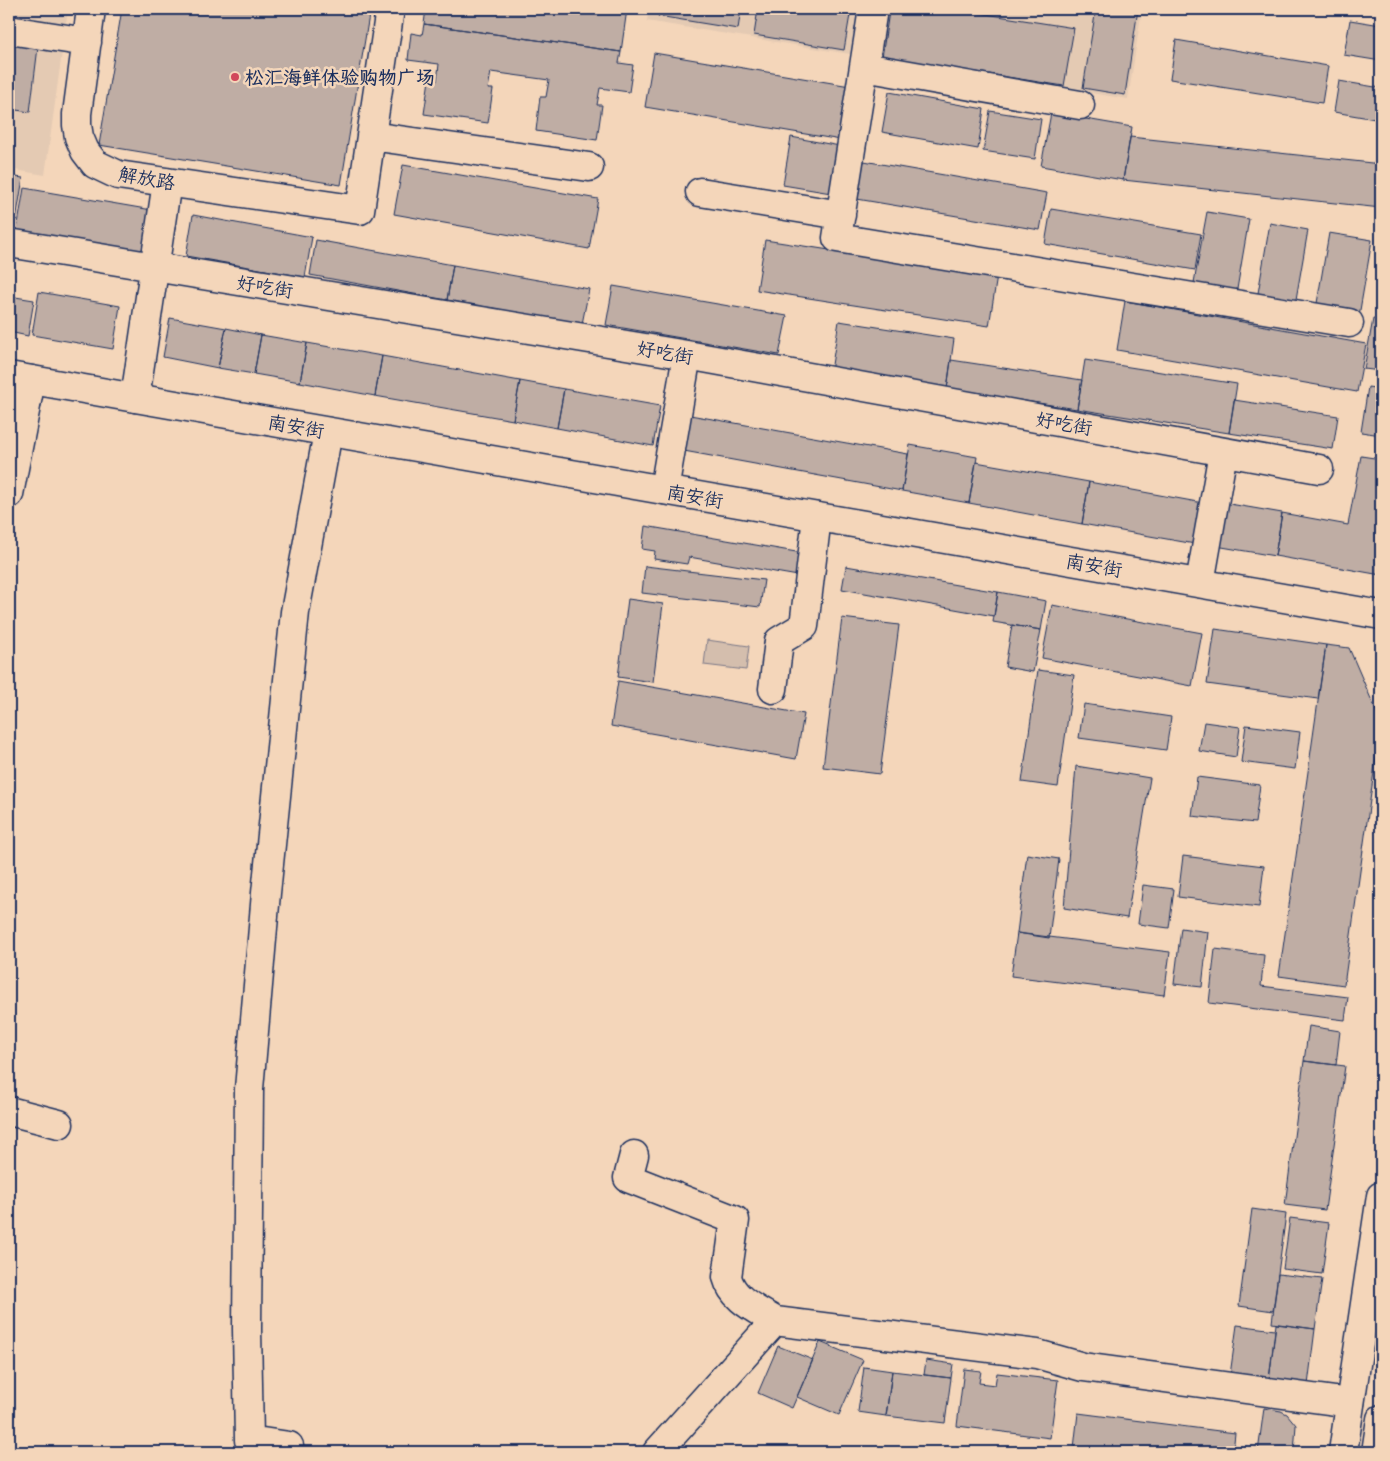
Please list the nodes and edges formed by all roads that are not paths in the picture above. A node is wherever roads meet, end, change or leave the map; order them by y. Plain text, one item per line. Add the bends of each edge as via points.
1 (91, 9) edge
2 (390, 9) edge
3 (873, 9) edge
4 (9, 30) edge
5 (87, 42) junction
6 (864, 67) junction
7 (1080, 105) dead end
8 (372, 136) junction
9 (589, 167) dead end
10 (167, 182) junction
11 (700, 192) dead end
12 (841, 216) junction
13 (9, 243) edge
14 (154, 267) junction
15 (1349, 323) dead end
16 (687, 355) junction
17 (20, 378) edge
18 (135, 398) junction
19 (328, 432) junction
20 (1223, 452) junction
21 (1320, 469) dead end
22 (664, 490) junction
23 (9, 494) edge
24 (817, 517) junction
25 (1200, 583) junction
26 (1381, 615) edge
27 (773, 689) dead end
28 (9, 1111) edge
29 (59, 1124) dead end
30 (634, 1155) dead end
31 (1381, 1196) edge
32 (775, 1321) junction
33 (1350, 1403) junction
34 (1381, 1419) edge
35 (288, 1452) edge
36 (657, 1452) edge
37 (1343, 1452) edge
38 (1376, 1452) edge

1 - 5 street, 解放路
2 - 8 street
3 - 6 street
4 - 5 street
5 - 10 street, 解放路 via 77,114 79,137 85,151 95,164 118,175
6 - 7 street
6 - 12 street
8 - 9 street
8 - 10 street, 解放路 via 360,210
10 - 14 street
11 - 12 street
12 - 15 street via 837,238
13 - 14 street, 好吃街
14 - 16 street, 好吃街
14 - 18 street
16 - 20 street, 好吃街
16 - 22 street
17 - 18 street, 南安街
17 - 23 street
18 - 19 street, 南安街
19 - 22 street, 南安街
19 - 35 street via 295,612 250,1089 249,1440 289,1446
20 - 21 street, 好吃街
20 - 25 street
22 - 24 street, 南安街
24 - 25 street, 南安街
24 - 27 street via 804,626 779,641
25 - 26 street, 南安街
28 - 29 street
30 - 32 street via 628,1178 734,1220 729,1283 740,1299
31 - 33 street
32 - 33 street via 1037,1354 1083,1367
32 - 36 street
33 - 37 street
34 - 38 street

